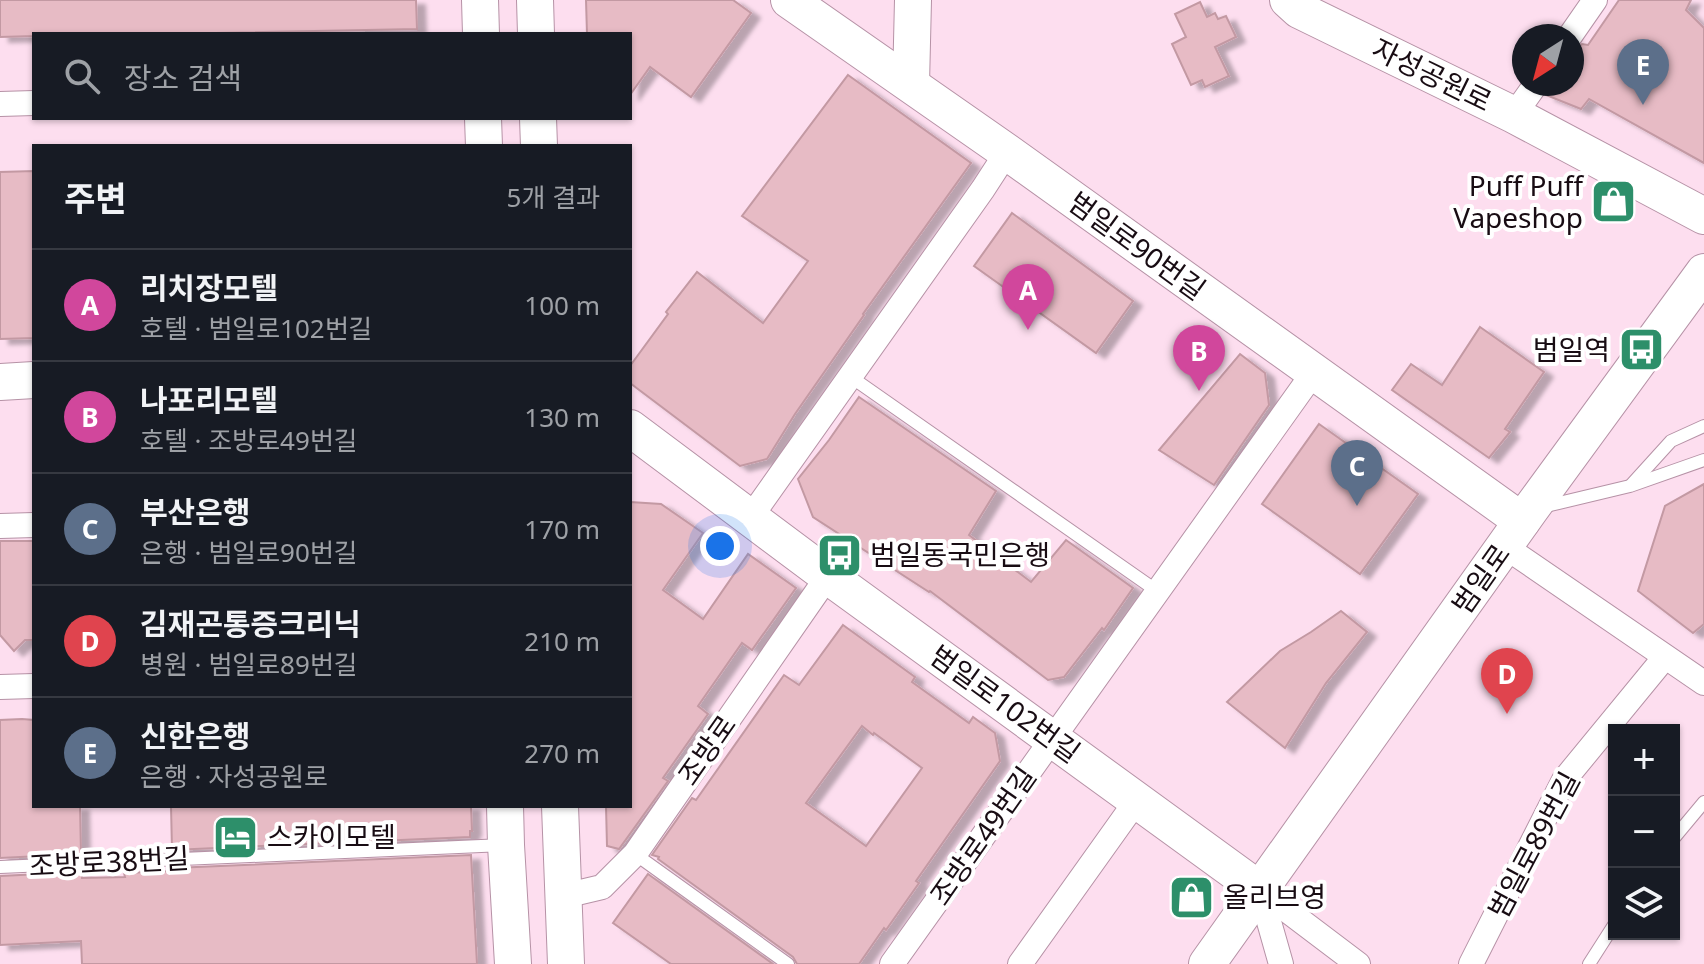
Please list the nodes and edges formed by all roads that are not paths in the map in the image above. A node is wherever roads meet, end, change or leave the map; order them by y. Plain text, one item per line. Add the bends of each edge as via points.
1 (480, 0) edge
2 (535, 0) edge
3 (789, 0) edge
4 (913, 0) edge
5 (1288, 0) edge
6 (1595, 0) edge
7 (1578, 24) edge
8 (481, 32) edge
9 (536, 32) edge
10 (911, 84) junction
11 (1527, 96) edge
12 (32, 103) edge
13 (0, 104) edge
14 (1514, 115) junction
15 (483, 120) edge
16 (538, 120) edge
17 (484, 144) edge
18 (539, 144) edge
19 (1007, 152) junction
20 (1704, 216) edge
21 (1704, 272) edge
22 (1314, 372) junction
23 (851, 377) junction
24 (32, 380) edge
25 (0, 382) edge
26 (1704, 426) edge
27 (632, 430) edge
28 (1704, 460) edge
29 (1630, 486) junction
30 (750, 518) junction
31 (32, 525) edge
32 (0, 526) edge
33 (1519, 526) junction
34 (828, 576) junction
35 (1157, 591) junction
36 (1665, 657) junction
37 (1704, 683) edge
38 (32, 686) edge
39 (0, 687) edge
40 (1053, 738) junction
41 (1137, 800) junction
42 (1704, 802) edge
43 (505, 808) edge
44 (560, 808) edge
45 (1680, 831) edge
46 (506, 845) junction
47 (635, 854) junction
48 (0, 867) edge
49 (1260, 890) junction
50 (564, 896) junction
51 (1608, 934) edge
52 (513, 964) edge
53 (566, 964) edge
54 (788, 964) edge
55 (892, 964) edge
56 (1020, 964) edge
57 (1207, 964) edge
58 (1281, 964) edge
59 (1358, 964) edge
60 (1471, 964) edge
61 (1589, 964) edge

1 - 8 street
2 - 9 street
3 - 10 street, 범일로90번길
4 - 10 street
5 - 14 street, 자성공원로
6 - 7 street
10 - 19 street, 범일로90번길
11 - 14 street
12 - 13 street
14 - 20 street, 자성공원로
15 - 17 street
16 - 18 street
19 - 22 street, 범일로90번길
19 - 23 street
21 - 33 street, 범일로
22 - 33 street, 범일로90번길
22 - 35 street, 조방로49번길
23 - 30 street
23 - 35 lane
24 - 25 street
26 - 29 lane via 1671,441
27 - 30 street, 범일로102번길
28 - 29 lane
29 - 33 lane
30 - 34 street, 범일로102번길
31 - 32 street
33 - 36 street
33 - 49 street, 범일로
34 - 40 street, 범일로102번길
34 - 47 street, 조방로
35 - 40 street, 조방로49번길
36 - 37 street
36 - 60 street, 범일로89번길 via 1564,780
38 - 39 street
40 - 41 street, 범일로102번길
40 - 55 street, 조방로49번길
41 - 49 street, 범일로102번길
41 - 56 street
42 - 45 lane
43 - 46 street
44 - 50 street
46 - 48 lane, 조방로38번길
46 - 52 street
47 - 50 street, 조방로 via 602,887
47 - 54 lane
49 - 57 street, 범일로
49 - 58 street
49 - 59 street
50 - 53 street
51 - 61 lane

